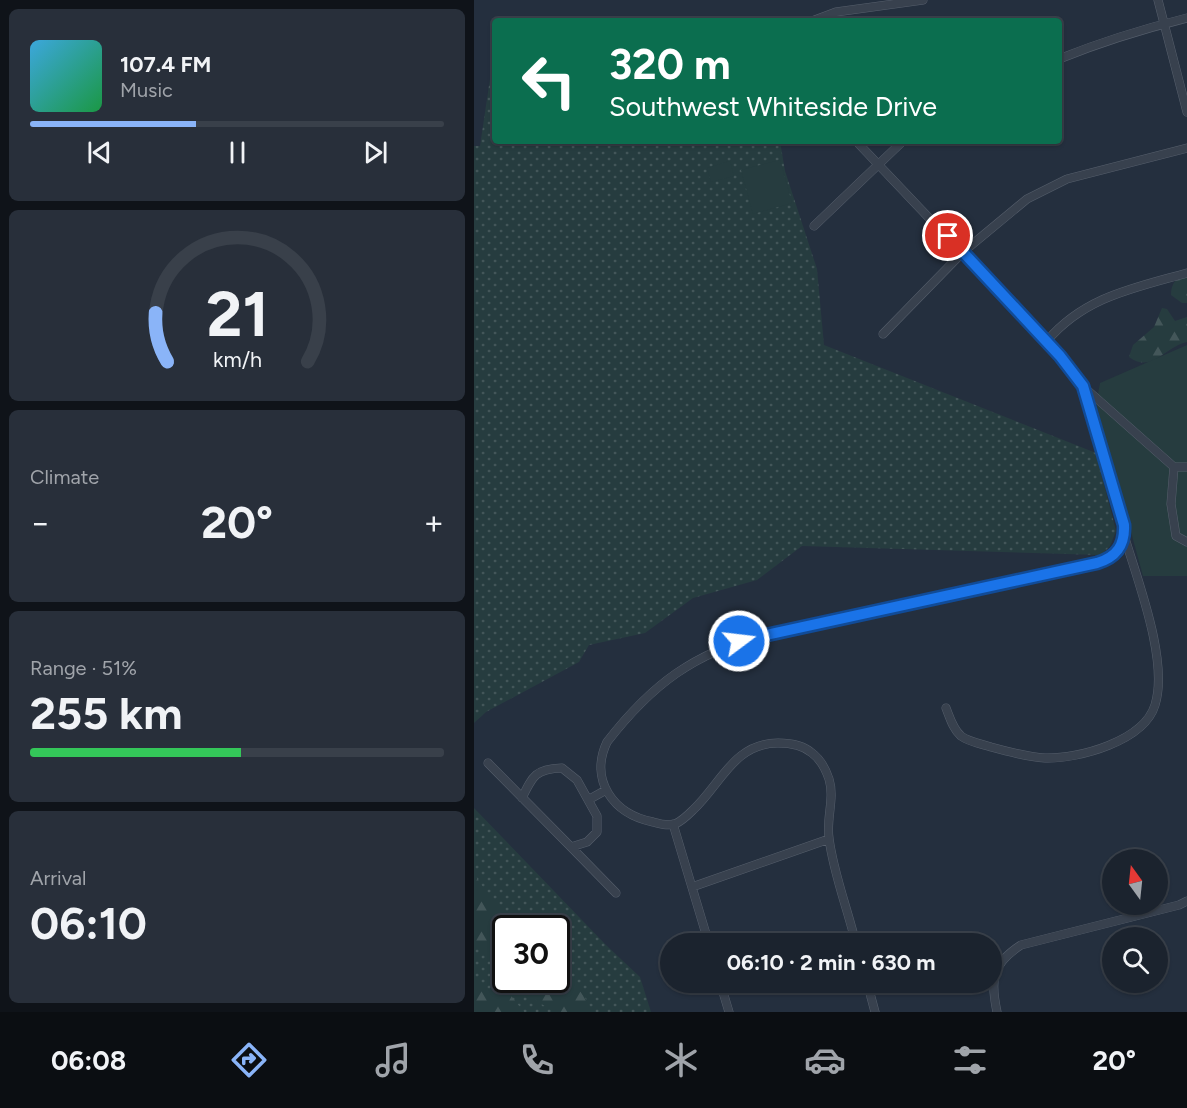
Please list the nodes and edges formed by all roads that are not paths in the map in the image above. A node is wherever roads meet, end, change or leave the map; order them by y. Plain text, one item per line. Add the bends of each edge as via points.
1 (923, 0) edge
2 (1158, 0) edge
3 (817, 18) edge
4 (1187, 18) edge
5 (1164, 24) junction
6 (1062, 58) edge
7 (1187, 112) edge
8 (859, 144) edge
9 (900, 144) edge
10 (1187, 147) edge
11 (879, 164) junction
12 (814, 226) dead end
13 (963, 252) junction
14 (1187, 273) edge
15 (884, 334) dead end
16 (1047, 341) junction
17 (1083, 386) junction
18 (1174, 467) junction
19 (1187, 467) edge
20 (1124, 535) junction
21 (1187, 542) edge
22 (946, 708) dead end
23 (488, 763) dead end
24 (606, 790) junction
25 (522, 798) junction
26 (588, 800) junction
27 (673, 824) junction
28 (829, 839) junction
29 (571, 847) junction
30 (692, 887) junction
31 (616, 893) dead end
32 (1187, 901) edge
33 (706, 933) edge
34 (853, 933) edge
35 (723, 993) edge
36 (870, 993) edge
37 (729, 1012) edge
38 (875, 1012) edge
39 (997, 1012) edge

1 - 3 street via 843,10
2 - 5 street
4 - 5 street
5 - 6 street
5 - 7 street
8 - 11 street
9 - 11 street
10 - 13 street via 1055,183 1016,207
11 - 12 street
11 - 13 street
13 - 15 street
13 - 16 street
14 - 16 street via 1109,295 1075,316
16 - 17 street
17 - 18 street
17 - 20 street
18 - 19 street
18 - 21 street via 1171,504 1176,536
20 - 22 street via 1157,662 1155,705 1141,727 1114,744 1059,757 1033,757 967,740 955,728
20 - 24 street via 1114,556 1097,563 765,634 720,648 676,672 617,729 600,762
23 - 25 street
24 - 26 street
24 - 27 street via 618,805 638,818
25 - 26 street via 530,781 543,769 562,768 577,780
25 - 29 street
26 - 29 street via 597,816 597,832 587,842
27 - 28 street via 701,803 742,754 761,745 782,743 805,748 826,772 830,786
27 - 30 street
28 - 30 street
28 - 34 street
29 - 31 street
30 - 33 street
32 - 39 street via 1021,945 1006,954 997,966 993,979
35 - 37 street
36 - 38 street

